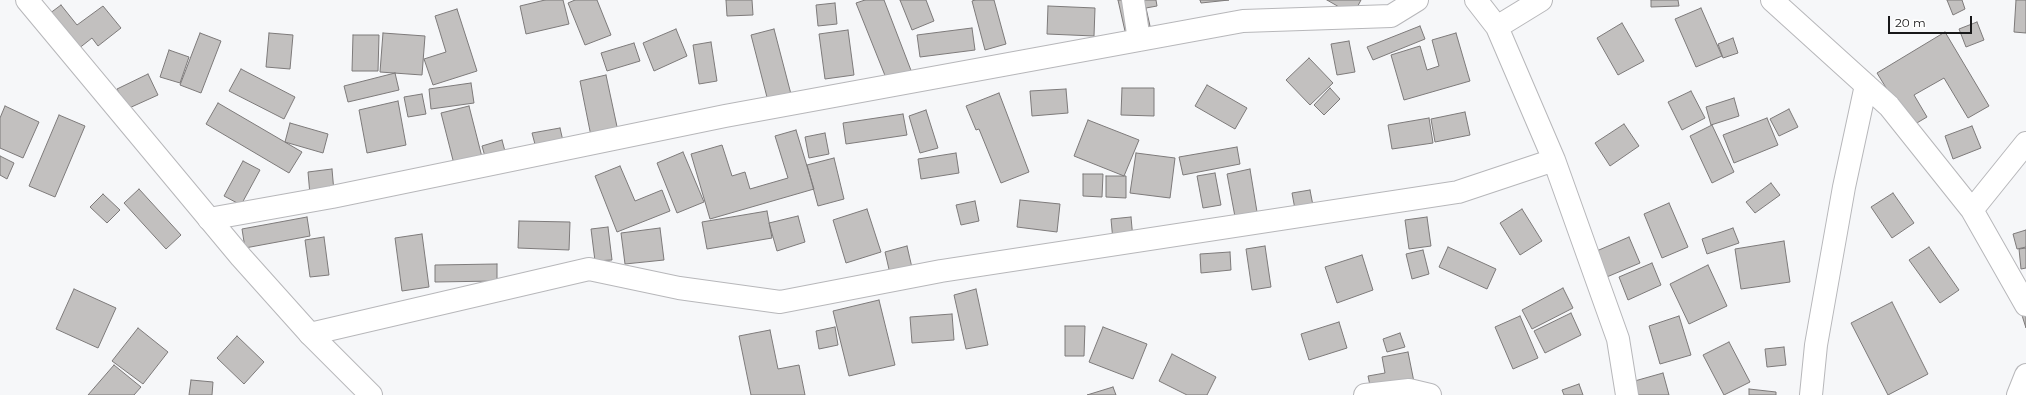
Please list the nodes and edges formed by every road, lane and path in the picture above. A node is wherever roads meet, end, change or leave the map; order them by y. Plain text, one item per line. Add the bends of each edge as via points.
1 (27, 0) edge
2 (1133, 0) edge
3 (1416, 0) edge
4 (1476, 0) edge
5 (1541, 0) edge
6 (1772, 0) edge
7 (1497, 27) junction
8 (1139, 40) junction
9 (1866, 85) junction
10 (2026, 143) edge
11 (1554, 160) junction
12 (1972, 210) junction
13 (209, 219) junction
14 (2026, 305) edge
15 (310, 334) junction
16 (2026, 375) edge
17 (371, 395) edge
18 (1365, 395) edge
19 (1430, 395) edge
20 (1627, 395) edge
21 (1812, 395) edge
22 (2018, 395) edge

1 - 13 street
2 - 8 street
3 - 8 street via 1391,16 1243,21
4 - 7 street
5 - 7 street
6 - 9 street
7 - 11 street
8 - 13 street via 725,116 332,197
9 - 12 street via 1889,106
9 - 21 street via 1844,188 1816,345
10 - 12 street
11 - 15 street via 1458,192 941,272 780,302 679,288 589,269
11 - 20 street via 1618,339
12 - 14 street
13 - 15 street
15 - 17 street
16 - 22 street
18 - 19 street via 1409,390

